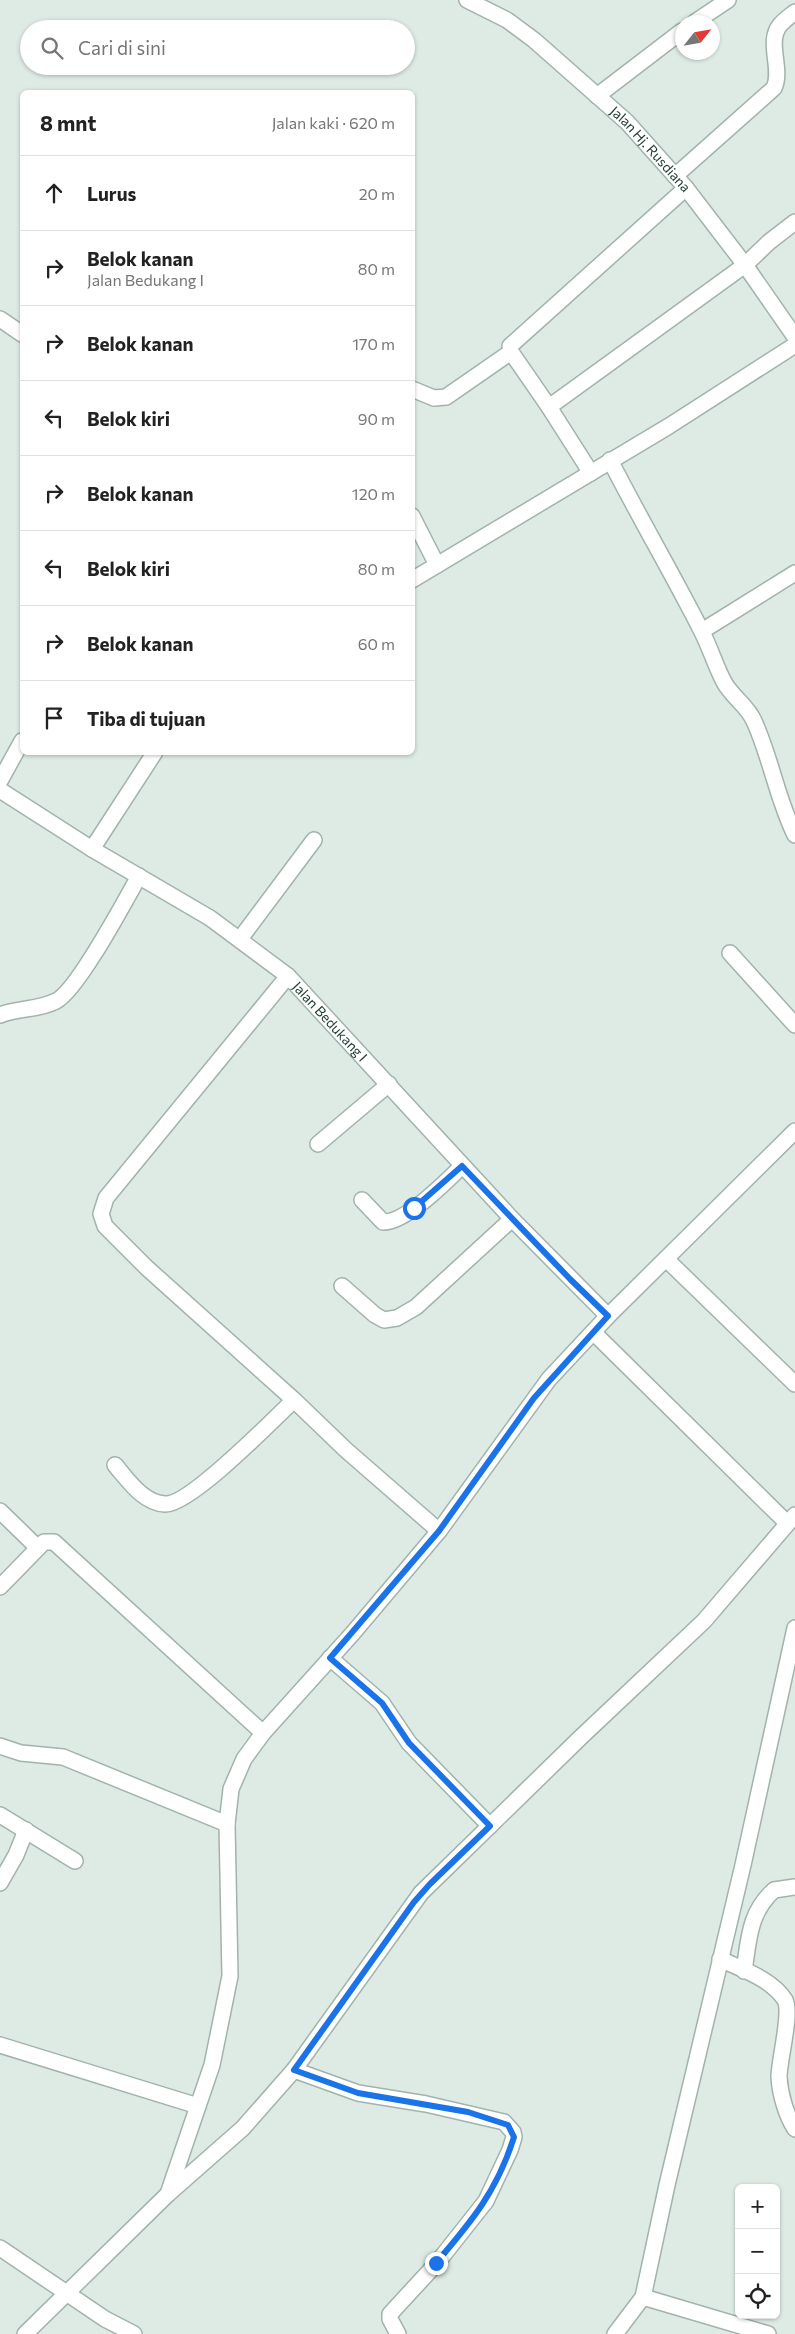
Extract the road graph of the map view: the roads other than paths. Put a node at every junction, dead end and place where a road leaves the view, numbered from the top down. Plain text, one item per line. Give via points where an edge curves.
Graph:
1 (467, 0) edge
2 (728, 0) edge
3 (795, 12) edge
4 (706, 15) edge
5 (675, 36) edge
6 (596, 96) junction
7 (675, 176) junction
8 (686, 188) junction
9 (795, 222) edge
10 (745, 264) junction
11 (0, 320) edge
12 (20, 333) edge
13 (795, 337) edge
14 (795, 345) edge
15 (511, 352) junction
16 (415, 390) edge
17 (550, 407) junction
18 (610, 460) junction
19 (591, 473) junction
20 (415, 522) edge
21 (437, 565) junction
22 (795, 573) edge
23 (415, 578) edge
24 (702, 631) junction
25 (20, 745) edge
26 (153, 755) edge
27 (0, 781) edge
28 (0, 790) edge
29 (795, 835) edge
30 (314, 840) dead end
31 (92, 849) junction
32 (139, 876) junction
33 (240, 938) junction
34 (730, 953) dead end
35 (288, 976) junction
36 (0, 1015) edge
37 (795, 1025) edge
38 (389, 1084) junction
39 (795, 1131) edge
40 (318, 1144) dead end
41 (462, 1166) junction
42 (362, 1200) dead end
43 (512, 1219) junction
44 (666, 1259) junction
45 (342, 1286) dead end
46 (608, 1316) junction
47 (593, 1332) junction
48 (795, 1384) edge
49 (294, 1400) junction
50 (115, 1465) dead end
51 (0, 1511) edge
52 (791, 1519) edge
53 (439, 1531) junction
54 (38, 1548) junction
55 (0, 1587) edge
56 (795, 1628) edge
57 (330, 1658) junction
58 (262, 1733) junction
59 (0, 1746) edge
60 (0, 1815) edge
61 (227, 1824) junction
62 (490, 1826) junction
63 (26, 1830) junction
64 (75, 1861) dead end
65 (0, 1883) edge
66 (795, 1887) edge
67 (720, 1959) junction
68 (744, 1971) junction
69 (0, 2045) edge
70 (294, 2070) junction
71 (198, 2106) junction
72 (795, 2129) edge
73 (168, 2194) junction
74 (0, 2248) edge
75 (67, 2294) junction
76 (643, 2297) junction
77 (25, 2334) edge
78 (134, 2334) edge
79 (398, 2334) edge
80 (615, 2334) edge
81 (768, 2334) edge

1 - 6 street, Jalan Hj. Rusdiana via 507,20
2 - 4 street
3 - 7 street via 779,26 776,36 777,77 774,88
5 - 6 street
6 - 7 street, Jalan Hj. Rusdiana via 627,122
7 - 8 street, Jalan Hj. Rusdiana
8 - 10 street, Jalan Hj. Rusdiana
8 - 15 street via 514,342 510,346
9 - 10 street
10 - 13 street, Jalan Hj. Rusdiana
10 - 17 street
11 - 12 street
14 - 18 street
15 - 16 street via 446,397 434,398
15 - 17 street
17 - 19 street
18 - 19 street
18 - 24 street
19 - 21 street
20 - 21 street
21 - 23 street
22 - 24 street
24 - 29 street via 726,685 754,722
25 - 27 street
26 - 31 street
28 - 31 street, Jalan Bedukang I
30 - 33 street
31 - 32 street, Jalan Bedukang I
32 - 33 street, Jalan Bedukang I
32 - 36 street via 104,937 64,996 46,1005
33 - 35 street, Jalan Bedukang I
34 - 37 street
35 - 38 street, Jalan Bedukang I
35 - 49 street via 106,1198 100,1214 105,1226 146,1268
38 - 40 street
38 - 41 street, Jalan Bedukang I
39 - 44 street
41 - 42 street via 414,1208 389,1222 384,1222
41 - 43 street, Jalan Bedukang I
43 - 45 street via 416,1307 397,1318 384,1320 375,1315
43 - 46 street, Jalan Bedukang I
44 - 46 street
44 - 48 street
46 - 47 street
47 - 52 street
47 - 53 street via 534,1398
49 - 50 street via 198,1488 173,1503 164,1504 141,1494
49 - 53 street
51 - 54 street
52 - 62 street via 704,1621
53 - 57 street
54 - 55 street
54 - 58 street via 47,1541 54,1542
56 - 67 street
57 - 58 street
57 - 62 street via 382,1703 409,1743
58 - 61 street via 235,1779
59 - 61 street via 20,1753 63,1757
60 - 63 street
61 - 71 street via 230,1976 212,2065
62 - 70 street via 414,1902
63 - 64 street
63 - 65 street
66 - 68 street via 774,1890 757,1909
67 - 68 street
67 - 76 street
68 - 72 street via 775,1991 786,2005 779,2079
69 - 71 street
70 - 73 street via 243,2128
70 - 79 street via 358,2093 496,2120 508,2125 513,2132 507,2156 486,2201 431,2270 390,2314
71 - 73 street
73 - 75 street
74 - 75 street
75 - 77 street
75 - 78 street
76 - 80 street
76 - 81 street

